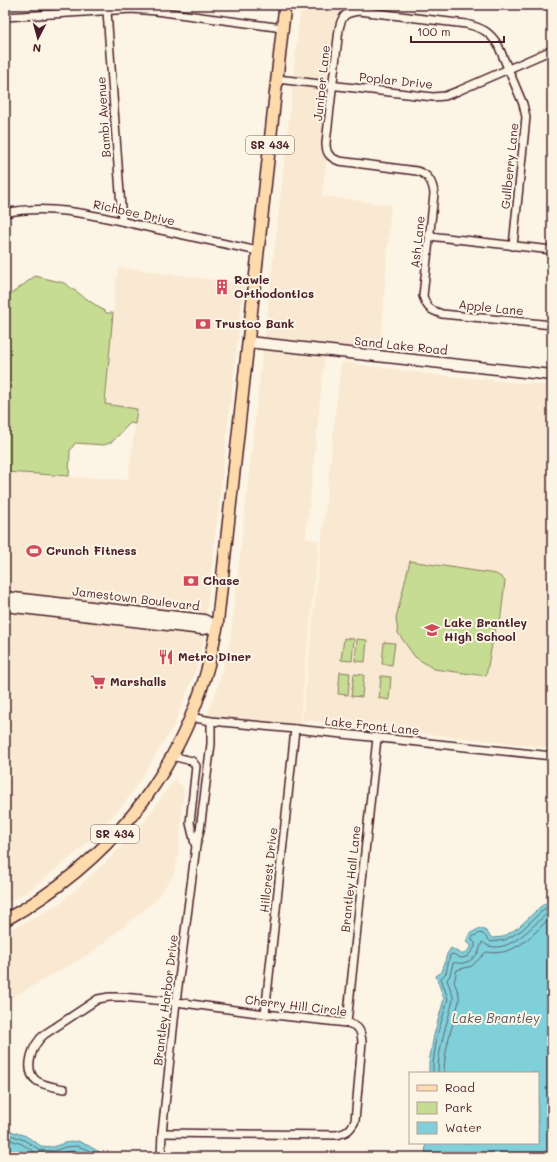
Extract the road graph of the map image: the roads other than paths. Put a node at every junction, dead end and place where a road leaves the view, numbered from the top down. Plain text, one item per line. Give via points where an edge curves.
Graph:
1 (285, 5) edge
2 (107, 11) junction
3 (344, 16) joint
4 (5, 17) edge
5 (283, 28) junction
6 (552, 50) edge
7 (508, 68) junction
8 (277, 78) junction
9 (333, 85) junction
10 (428, 178) joint
11 (5, 213) edge
12 (122, 222) junction
13 (429, 236) junction
14 (513, 246) junction
15 (552, 250) edge
16 (258, 251) junction
17 (428, 308) joint
18 (552, 325) edge
19 (248, 342) junction
20 (552, 375) edge
21 (5, 597) edge
22 (5, 606) edge
23 (217, 627) junction
24 (190, 716) junction
25 (211, 721) junction
26 (295, 729) junction
27 (377, 738) junction
28 (172, 756) junction
29 (552, 756) edge
30 (196, 846) junction
31 (5, 920) edge
32 (176, 1002) junction
33 (265, 1014) junction
34 (347, 1023) junction
35 (64, 1089) dead end
36 (162, 1132) junction
37 (161, 1157) edge

1 - 5 main road, SR 434
2 - 4 street
2 - 5 street via 156,11
2 - 12 street, Bambi Avenue
3 - 7 street, Gullberry Lane via 349,12 359,11 477,27 492,36
3 - 9 street, Juniper Lane via 339,29
5 - 8 main road, SR 434
6 - 7 street, Poplar Drive
7 - 9 street, Poplar Drive via 445,96 433,97
7 - 14 street, Gullberry Lane via 524,104 526,117
8 - 9 street, Poplar Drive
8 - 16 main road, SR 434
9 - 10 street, Juniper Lane via 326,143 326,150 332,158 422,172
10 - 13 street, Ash Lane via 434,194
11 - 12 street, Richbee Drive via 64,210
12 - 16 street, Richbee Drive
13 - 14 street
13 - 17 street, Ash Lane via 423,296
14 - 15 street
16 - 19 main road, SR 434
17 - 18 street, Apple Lane via 442,314
19 - 20 street, Sand Lake Road
19 - 23 main road, SR 434
21 - 23 street, Jamestown Boulevard via 204,620
22 - 23 street, Jamestown Boulevard via 202,629
23 - 24 main road, SR 434 via 209,663
24 - 25 street, Lake Front Lane
24 - 28 main road, SR 434
25 - 26 street, Lake Front Lane
25 - 30 street, Brantley Harbor Drive via 211,744
26 - 27 street, Lake Front Lane
26 - 33 street, Hillcrest Drive
27 - 29 street, Lake Front Lane
27 - 34 street, Brantley Hall Lane
28 - 30 street, Brantley Harbor Drive via 192,761 196,766 190,823
28 - 31 main road, SR 434 via 146,798 97,854 56,888
30 - 32 street, Brantley Harbor Drive
32 - 33 street, Cherry Hill Circle
32 - 35 street, Cherry Hill Circle via 122,997 98,999 38,1040 30,1061 32,1076 43,1084
32 - 36 street, Brantley Harbor Drive
33 - 34 street, Cherry Hill Circle
34 - 36 street, Cherry Hill Circle via 355,1025 361,1032 362,1042 355,1121 345,1134
36 - 37 street, Brantley Harbor Drive

